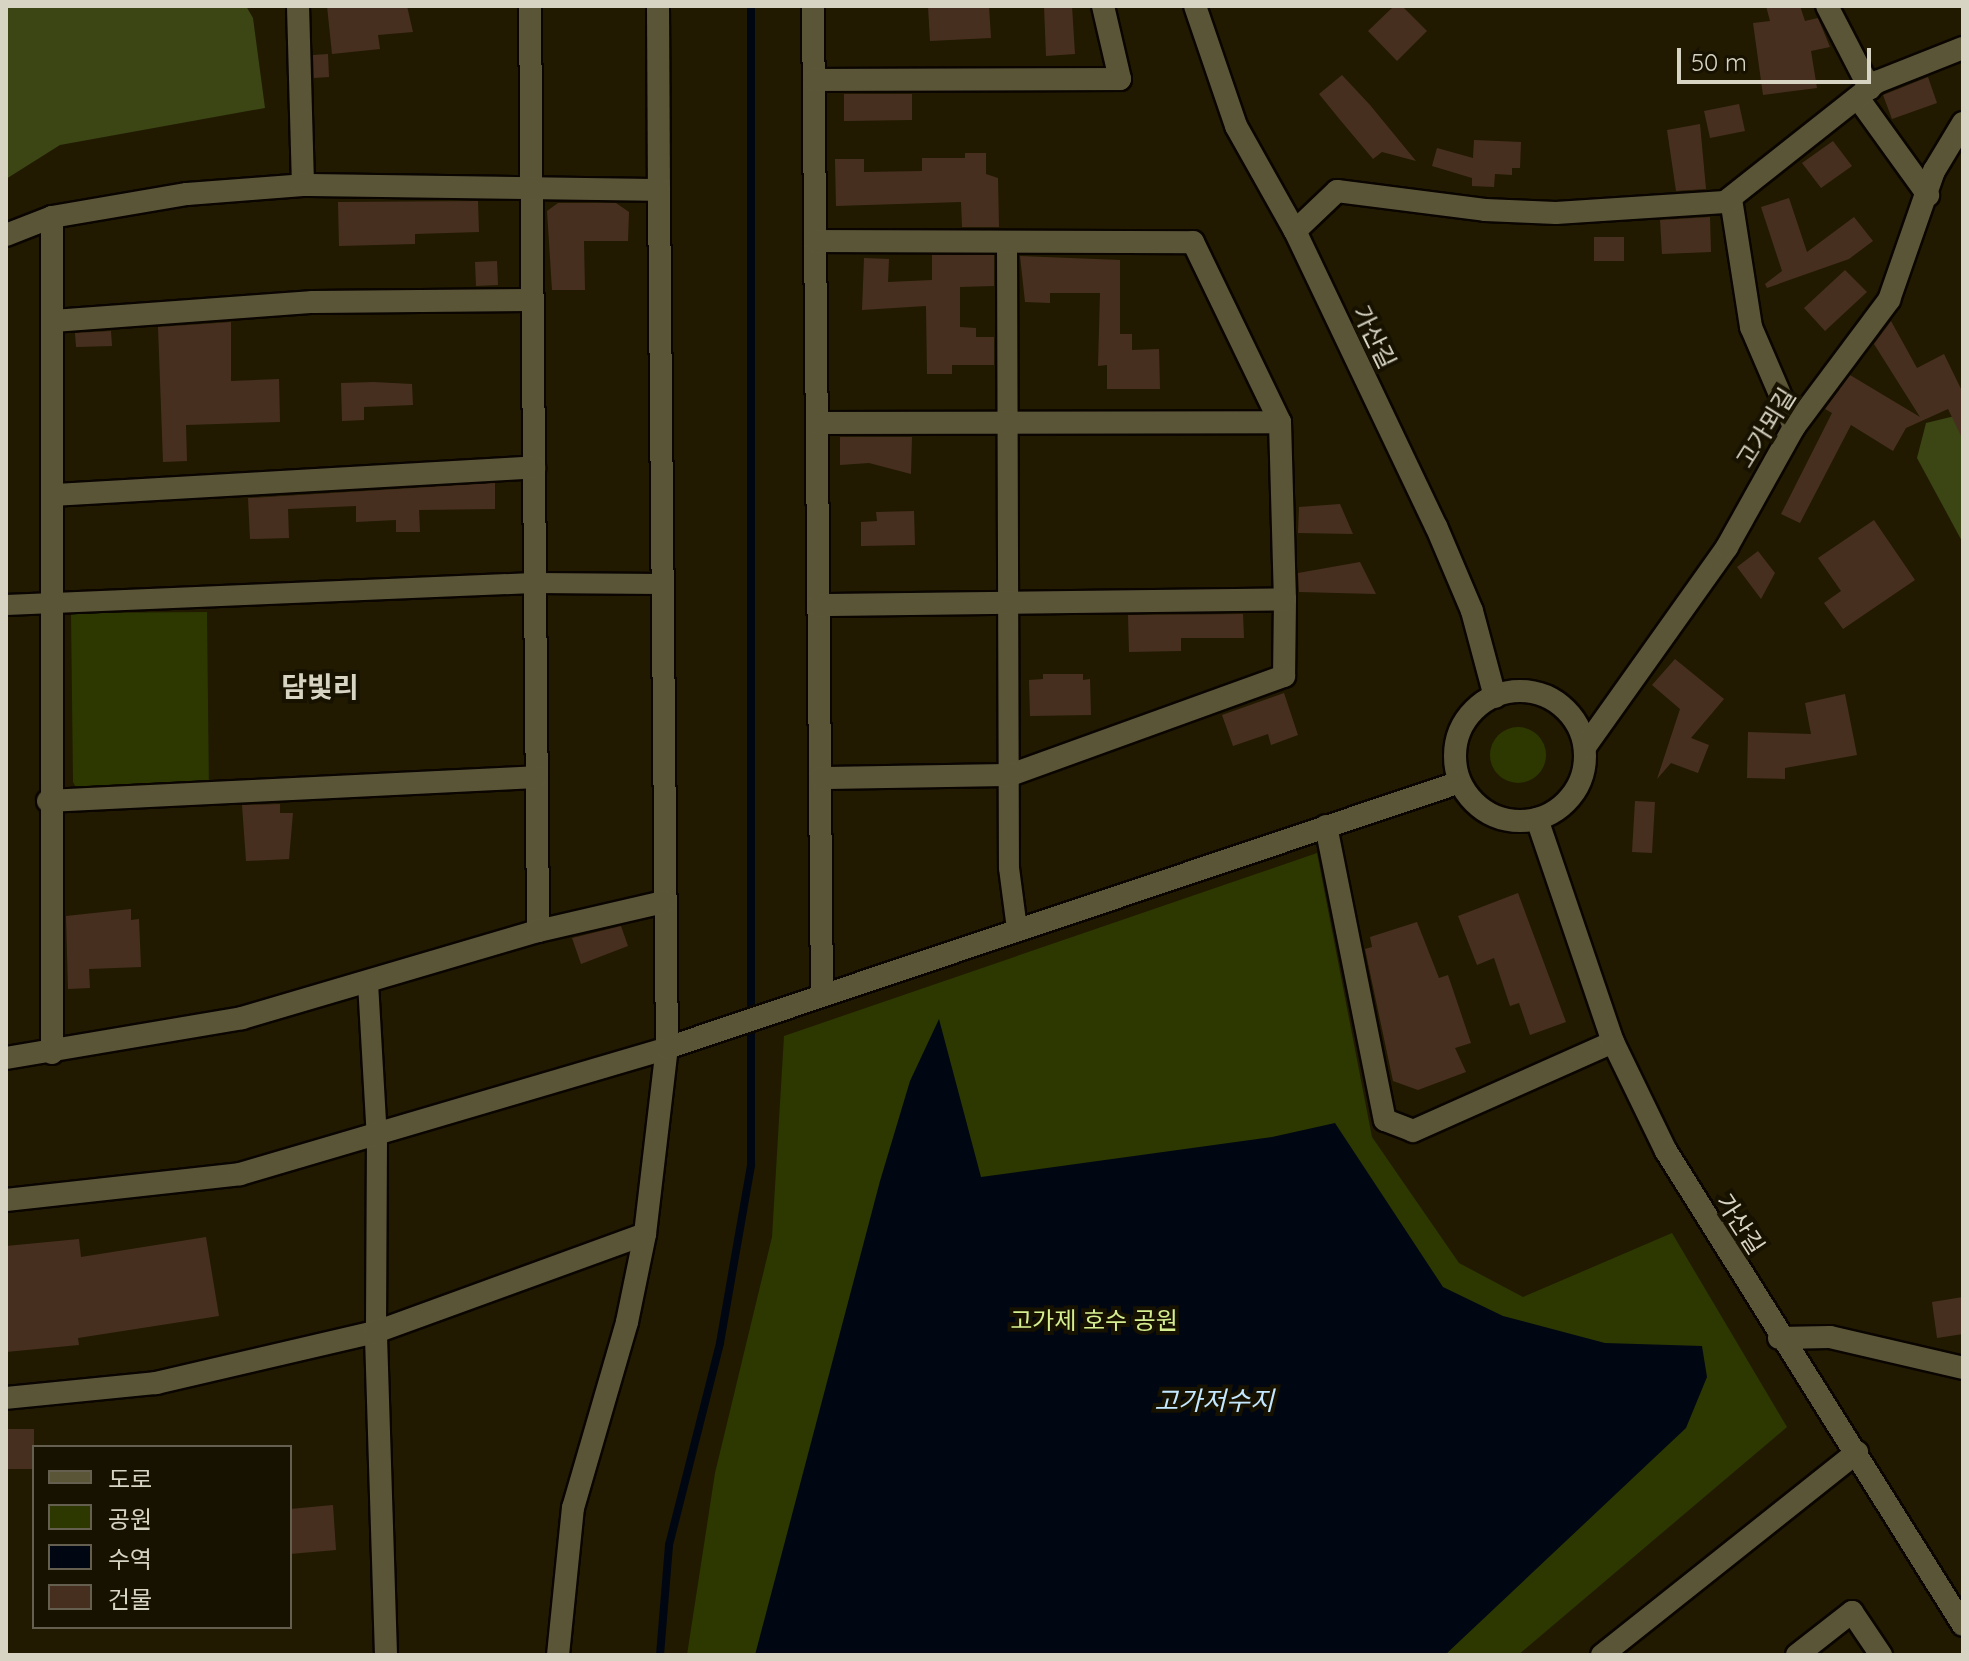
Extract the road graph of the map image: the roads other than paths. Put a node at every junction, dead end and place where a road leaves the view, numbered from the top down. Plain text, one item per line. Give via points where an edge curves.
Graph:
1 (298, 6) edge
2 (530, 6) edge
3 (658, 6) edge
4 (813, 6) edge
5 (1103, 6) edge
6 (1195, 6) edge
7 (1827, 6) edge
8 (1963, 48) edge
9 (814, 80) junction
10 (1864, 93) junction
11 (1963, 123) edge
12 (303, 185) junction
13 (530, 186) junction
14 (659, 190) junction
15 (1928, 195) junction
16 (1731, 199) junction
17 (52, 217) junction
18 (1295, 231) junction
19 (6, 235) edge
20 (816, 241) junction
21 (1007, 241) junction
22 (529, 300) junction
23 (53, 321) junction
24 (1009, 422) junction
25 (1280, 422) junction
26 (820, 423) junction
27 (1794, 427) junction
28 (534, 467) junction
29 (54, 495) junction
30 (534, 583) junction
31 (662, 584) junction
32 (1285, 599) junction
33 (52, 604) junction
34 (1010, 604) junction
35 (6, 605) edge
36 (819, 605) junction
37 (1495, 697) junction
38 (1585, 747) junction
39 (1011, 775) junction
40 (535, 777) junction
41 (822, 778) junction
42 (1460, 782) junction
43 (48, 801) junction
44 (1537, 819) junction
45 (1326, 826) junction
46 (664, 902) junction
47 (1017, 929) junction
48 (538, 931) junction
49 (368, 983) junction
50 (812, 998) junction
51 (1613, 1042) junction
52 (667, 1048) junction
53 (52, 1053) junction
54 (6, 1058) edge
55 (377, 1137) junction
56 (6, 1200) edge
57 (645, 1234) junction
58 (376, 1332) junction
59 (1779, 1338) junction
60 (1963, 1368) edge
61 (6, 1398) edge
62 (1857, 1452) junction
63 (1963, 1625) edge
64 (386, 1655) edge
65 (558, 1655) edge
66 (1602, 1655) edge
67 (1797, 1655) edge
68 (1881, 1655) edge

1 - 12 street
2 - 13 street
3 - 14 street
4 - 9 street
5 - 9 street via 1120,79
6 - 18 street, 가산길 via 1236,126
7 - 10 street
8 - 10 street
9 - 20 street
10 - 15 street
10 - 16 street
11 - 15 street, 고가뫼길 via 1934,171
12 - 13 street
12 - 17 street via 187,194
13 - 14 street
13 - 22 street
14 - 31 street
15 - 27 street, 고가뫼길 via 1889,300
16 - 18 street via 1697,208 1556,213 1485,210 1337,191
16 - 27 street via 1751,327
17 - 19 street
17 - 23 street
18 - 37 street, 가산길 via 1436,526 1472,611
20 - 21 street
20 - 26 street
21 - 24 street
21 - 25 street via 1193,242
22 - 23 street via 313,302
22 - 28 street
23 - 29 street
24 - 25 street
24 - 26 street
24 - 34 street
25 - 32 street
26 - 36 street
27 - 38 street, 고가뫼길 via 1727,547
28 - 29 street
28 - 30 street
29 - 33 street
30 - 31 street
30 - 33 street
30 - 40 street
31 - 46 street
32 - 34 street
32 - 39 street via 1284,676
33 - 35 street
33 - 43 street
34 - 36 street
34 - 39 street
36 - 41 street
37 - 38 street via 1514,692 1552,700 1568,712
37 - 42 street via 1464,723 1457,742
38 - 44 street via 1580,784 1562,806
39 - 41 street
39 - 47 street via 1009,868
40 - 43 street
40 - 48 street
41 - 50 street
42 - 44 street via 1484,810 1519,821
42 - 45 street
43 - 53 street
44 - 51 street, 가산길
45 - 47 street
45 - 51 street via 1385,1120 1413,1131
46 - 48 street
46 - 52 street
47 - 50 street
48 - 49 street
49 - 53 street via 242,1018
49 - 55 street
50 - 52 street
51 - 59 street, 가산길 via 1666,1151
52 - 55 street
52 - 57 street
53 - 54 street
55 - 56 street via 240,1174
55 - 58 street
57 - 58 street
57 - 65 street via 627,1322 573,1508
58 - 61 street via 156,1383
58 - 64 street
59 - 60 street via 1830,1337
59 - 62 street, 가산길
62 - 63 street, 가산길
62 - 66 street
67 - 68 street via 1852,1612

